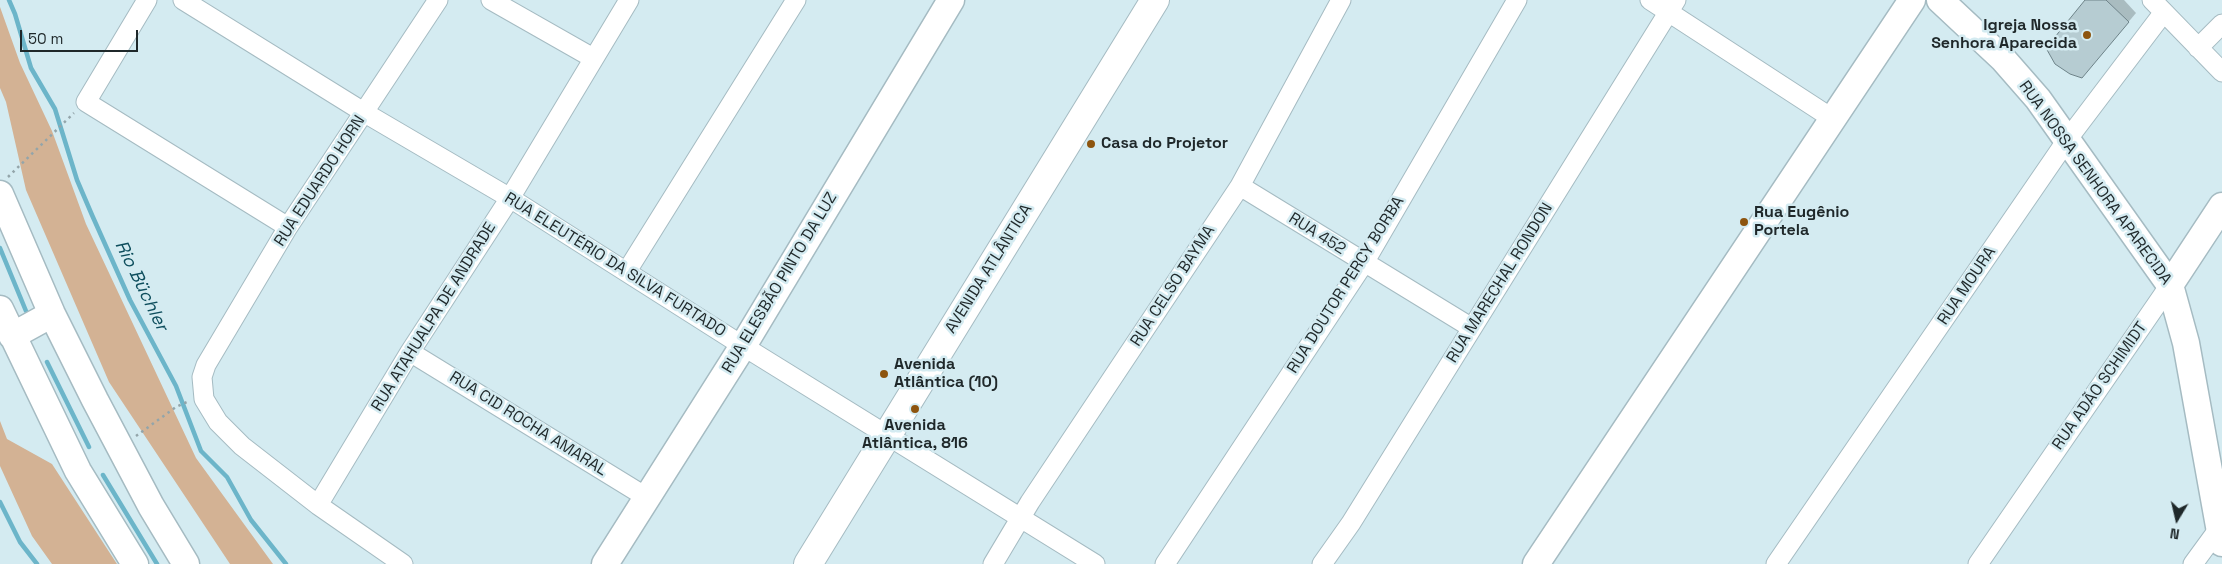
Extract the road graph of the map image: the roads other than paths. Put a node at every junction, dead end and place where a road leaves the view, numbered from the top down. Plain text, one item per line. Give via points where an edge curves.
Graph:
1 (147, 0) edge
2 (184, 0) edge
3 (438, 0) edge
4 (491, 0) edge
5 (629, 0) edge
6 (796, 0) edge
7 (949, 0) edge
8 (1136, 0) edge
9 (1155, 0) edge
10 (1341, 0) edge
11 (1517, 0) edge
12 (1650, 0) edge
13 (1912, 0) edge
14 (1940, 0) edge
15 (1672, 6) edge
16 (2158, 6) edge
17 (2222, 24) edge
18 (2198, 48) junction
19 (593, 58) junction
20 (1102, 70) junction
21 (2222, 72) edge
22 (365, 113) junction
23 (1832, 119) junction
24 (2067, 140) junction
25 (3, 186) edge
26 (1240, 186) junction
27 (510, 198) junction
28 (2222, 206) edge
29 (288, 227) junction
30 (1364, 263) junction
31 (627, 271) junction
32 (2170, 284) junction
33 (0, 309) edge
34 (52, 314) junction
35 (1472, 328) junction
36 (6, 340) edge
37 (743, 346) junction
38 (410, 352) junction
39 (880, 431) junction
40 (2216, 464) edge
41 (646, 497) junction
42 (318, 505) junction
43 (1021, 518) junction
44 (2221, 535) edge
45 (135, 564) edge
46 (186, 564) edge
47 (402, 564) edge
48 (605, 564) edge
49 (790, 564) edge
50 (808, 564) edge
51 (993, 564) edge
52 (1095, 564) edge
53 (1165, 564) edge
54 (1322, 564) edge
55 (1536, 564) edge
56 (1776, 564) edge
57 (1978, 564) edge
58 (2193, 564) edge

1 - 29 street via 86,102
2 - 22 street, RUA ELEUTÉRIO DA SILVA FURTADO
3 - 22 street, RUA EDUARDO HORN
4 - 19 street
5 - 19 street, RUA ATAHUALPA DE ANDRADE
6 - 31 street
7 - 37 street, RUA ELESBÃO PINTO DA LUZ
8 - 20 main road, AVENIDA ATLÂNTICA
9 - 20 main road, AVENIDA ATLÂNTICA
10 - 26 street, RUA CELSO BAYMA
11 - 30 street, RUA DOUTOR PERCY BORBA
12 - 15 street
13 - 23 street
14 - 24 street, RUA NOSSA SENHORA APARECIDA via 2020,77
15 - 23 street
15 - 35 street, RUA MARECHAL RONDON
16 - 18 street
16 - 24 street, RUA MOURA
17 - 18 street
18 - 21 street
19 - 27 street, RUA ATAHUALPA DE ANDRADE
20 - 39 main road, AVENIDA ATLÂNTICA
22 - 27 street, RUA ELEUTÉRIO DA SILVA FURTADO
22 - 29 street, RUA EDUARDO HORN
23 - 55 street
24 - 32 street, RUA NOSSA SENHORA APARECIDA
24 - 56 street, RUA MOURA
25 - 34 street
26 - 30 street, RUA 452
26 - 43 street, RUA CELSO BAYMA
27 - 31 street, RUA ELEUTÉRIO DA SILVA FURTADO
27 - 38 street, RUA ATAHUALPA DE ANDRADE
28 - 32 street, RUA ADÃO SCHIMIDT
29 - 42 street, RUA EDUARDO HORN via 206,365 202,376 204,399 218,422 242,446
30 - 35 street, RUA 452
30 - 53 street, RUA DOUTOR PERCY BORBA
31 - 37 street, RUA ELEUTÉRIO DA SILVA FURTADO
32 - 40 street, RUA NOSSA SENHORA APARECIDA
32 - 57 street, RUA ADÃO SCHIMIDT
33 - 36 street
34 - 36 street
34 - 46 street via 151,506
35 - 54 street, RUA MARECHAL RONDON
36 - 45 street via 78,471
37 - 39 street, RUA ELEUTÉRIO DA SILVA FURTADO
37 - 41 street, RUA ELESBÃO PINTO DA LUZ
38 - 41 street, RUA CID ROCHA AMARAL
38 - 42 street, RUA ATAHUALPA DE ANDRADE
39 - 43 street, RUA ELEUTÉRIO DA SILVA FURTADO
39 - 49 main road, AVENIDA ATLÂNTICA
39 - 50 main road, AVENIDA ATLÂNTICA
40 - 44 street, RUA NOSSA SENHORA APARECIDA
41 - 48 street, RUA ELESBÃO PINTO DA LUZ
42 - 47 street
43 - 51 street, RUA CELSO BAYMA
43 - 52 street, RUA ELEUTÉRIO DA SILVA FURTADO
44 - 58 street

